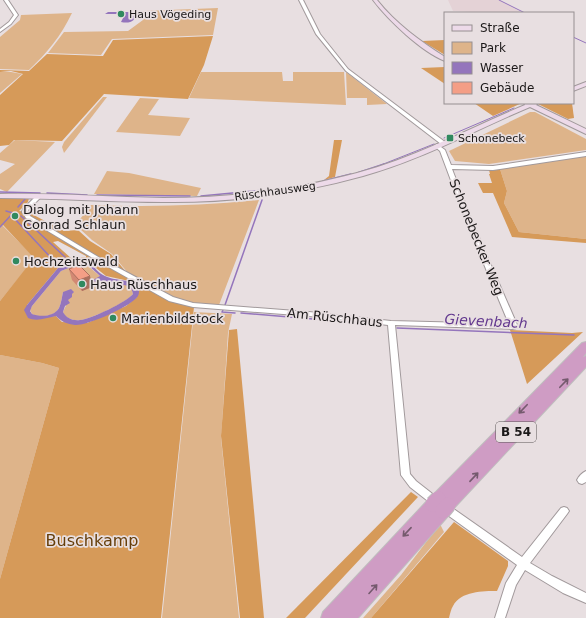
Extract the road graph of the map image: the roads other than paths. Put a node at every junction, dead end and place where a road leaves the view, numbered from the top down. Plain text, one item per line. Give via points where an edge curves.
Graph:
1 (6, 0) edge
2 (301, 0) edge
3 (374, 0) edge
4 (0, 32) edge
5 (444, 58) edge
6 (586, 84) edge
7 (574, 89) edge
8 (531, 104) edge
9 (586, 132) edge
10 (440, 145) junction
11 (586, 154) edge
12 (449, 167) junction
13 (0, 196) edge
14 (39, 196) junction
15 (392, 323) junction
16 (586, 346) edge
17 (586, 360) edge
18 (440, 505) junction
19 (564, 511) dead end
20 (523, 564) junction
21 (586, 598) edge
22 (329, 618) edge
23 (347, 618) edge
24 (500, 618) edge

1 - 4 street via 16,15
2 - 10 street, Schonebecker Weg via 318,34 347,70
3 - 5 main road via 400,28
6 - 7 main road
8 - 9 main road
8 - 10 main road, Rüschhausweg
10 - 12 street, Schonebecker Weg
10 - 14 main road, Rüschhausweg via 397,163 361,174 320,185 267,193 164,200
11 - 12 street via 493,168
12 - 15 street, Schonebecker Weg via 514,327
13 - 14 main road, Rüschhausweg
14 - 15 street, Am Rüschhaus via 25,210 28,217 171,299 194,305
15 - 20 street, Am Rüschhaus via 404,463 408,480
16 -> 18 highway, B 54
18 -> 17 highway, B 54
18 -> 22 highway, B 54
23 -> 18 highway, B 54
19 - 20 street
20 - 21 street, Am Rüschhaus
20 - 24 street via 511,583

